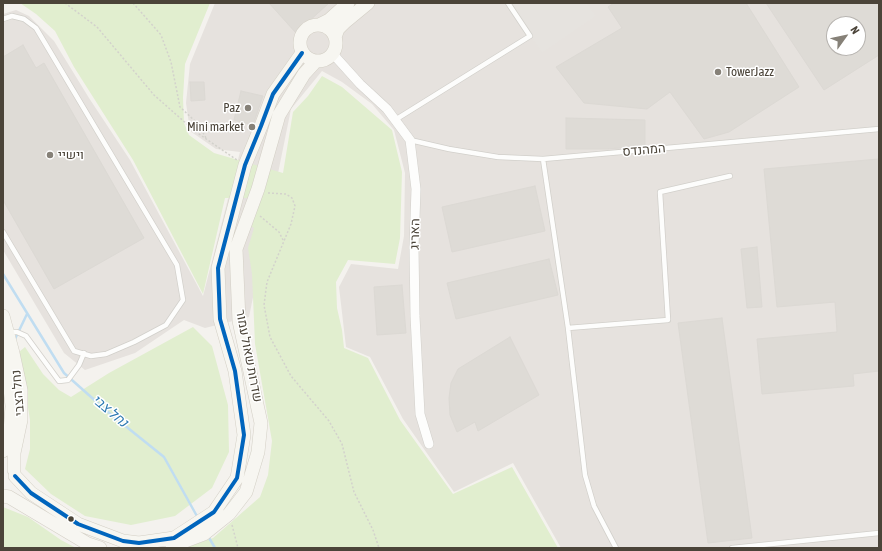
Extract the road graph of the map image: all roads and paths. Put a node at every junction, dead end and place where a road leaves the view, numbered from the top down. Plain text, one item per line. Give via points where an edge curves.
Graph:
1 (65, 3) edge
2 (134, 3) edge
3 (348, 3) edge
4 (368, 3) edge
5 (508, 3) edge
6 (3, 19) edge
7 (319, 25) junction
8 (335, 37) junction
9 (302, 52) junction
10 (333, 54) junction
11 (316, 61) junction
12 (395, 120) junction
13 (879, 129) edge
14 (207, 139) junction
15 (410, 140) junction
16 (543, 159) junction
17 (245, 165) junction
18 (730, 176) dead end
19 (258, 189) junction
20 (259, 213) dead end
21 (3, 232) edge
22 (284, 240) junction
23 (3, 316) edge
24 (568, 328) junction
25 (5, 333) edge
26 (3, 351) edge
27 (84, 354) junction
28 (429, 444) dead end
29 (3, 451) edge
30 (3, 459) edge
31 (14, 473) junction
32 (3, 492) edge
33 (3, 496) edge
34 (229, 514) junction
35 (879, 533) edge
36 (100, 548) edge
37 (162, 548) edge
38 (238, 548) edge
39 (379, 548) edge
40 (616, 548) edge
41 (732, 548) edge

1 - 14 path via 97,27 154,95
2 - 14 path via 162,35 171,62 180,106 198,124
3 - 7 street via 329,20
4 - 8 street via 338,29
5 - 12 lane via 530,36
6 - 27 lane via 12,16 24,19 36,28 177,265 184,300 166,325 106,354
7 - 8 street via 328,28
7 - 9 street via 310,26 302,35
8 - 10 street
9 - 11 street via 306,57
9 - 17 street, שדרות שאול עמור via 273,94
10 - 11 street
10 - 12 street, האריג
11 - 19 street, שדרות שאול עמור via 304,74 279,115
12 - 15 street, האריג
13 - 16 lane, המהנדס
14 - 17 path
15 - 16 lane, המהנדס via 498,157
15 - 28 street, האריג via 416,189 415,316 420,414
16 - 24 lane
17 - 31 street, שדרות שאול עמור via 218,268 220,319 235,371 244,435 237,478 214,512 174,538 123,541 78,524 31,493
18 - 24 lane via 660,192 668,320
19 - 22 path via 268,194 286,194 292,198 295,206
19 - 34 street, שדרות שאול עמור via 236,249 239,321 261,423 258,452 246,492
20 - 22 path
21 - 27 lane via 74,351
22 - 39 path via 267,282 264,305 270,337 291,376 329,421 342,444 354,492
23 - 25 street, נחל הצבי
24 - 40 lane via 585,475 594,506
25 - 27 lane via 17,332 26,336 59,381 68,380
25 - 31 street, נחל הצבי via 17,370 22,406 13,460
26 - 29 street, נחל הצבי via 12,406 10,431
30 - 31 street, שדרות שאול עמור via 10,464
31 - 32 street via 11,487
33 - 36 street via 9,497 88,544
34 - 37 street, שדרות שאול עמור via 204,534 175,546
34 - 38 path
35 - 41 lane

